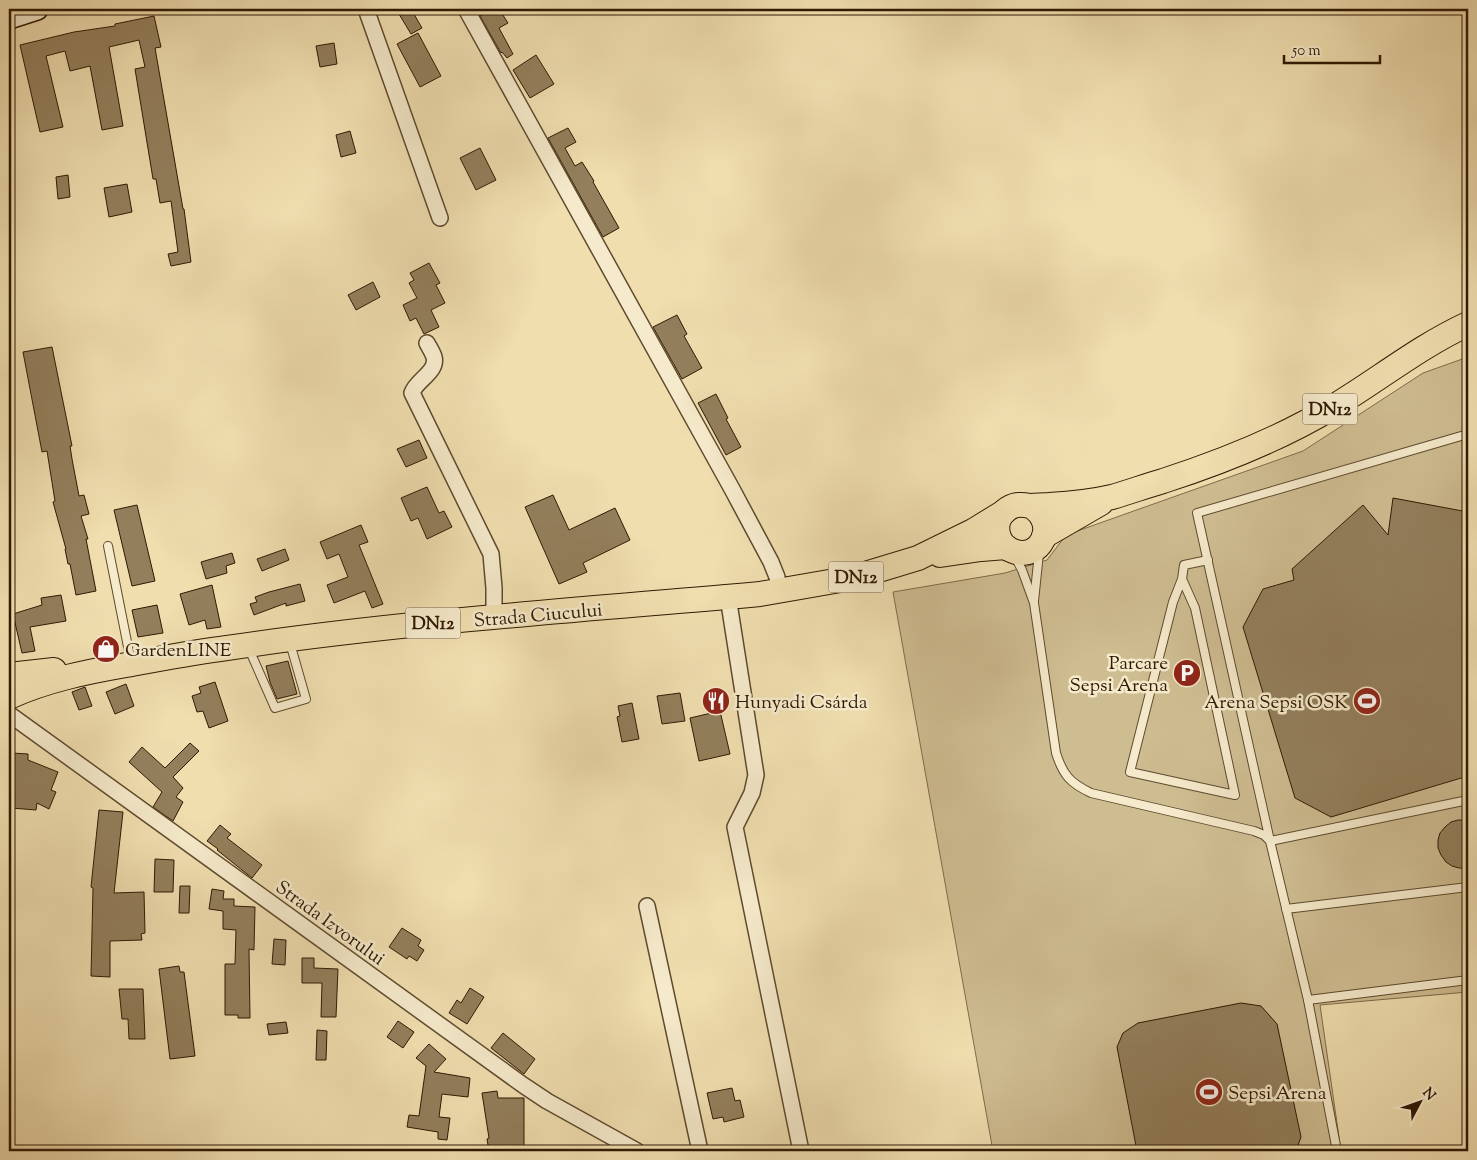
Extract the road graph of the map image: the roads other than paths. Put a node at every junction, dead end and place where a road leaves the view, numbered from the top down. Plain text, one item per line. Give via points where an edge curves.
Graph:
1 (37, 9) edge
2 (366, 9) edge
3 (466, 9) edge
4 (9, 18) edge
5 (440, 218) dead end
6 (1468, 324) edge
7 (427, 343) dead end
8 (1468, 434) edge
9 (1111, 497) junction
10 (1031, 506) junction
11 (1004, 512) junction
12 (1043, 540) junction
13 (108, 546) dead end
14 (1009, 549) junction
15 (918, 558) junction
16 (1208, 560) junction
17 (1182, 579) junction
18 (785, 583) junction
19 (728, 597) junction
20 (1034, 603) junction
21 (494, 618) junction
22 (289, 639) junction
23 (247, 645) junction
24 (132, 664) junction
25 (76, 674) junction
26 (9, 675) edge
27 (9, 697) edge
28 (9, 714) edge
29 (1468, 800) edge
30 (1270, 841) junction
31 (1468, 887) edge
32 (647, 906) dead end
33 (1286, 910) junction
34 (1468, 980) edge
35 (1308, 1000) junction
36 (637, 1151) edge
37 (700, 1151) edge
38 (802, 1151) edge
39 (1337, 1151) edge

1 - 4 main road
2 - 5 street
3 - 18 street
6 - 9 main road, DN12 via 1275,438 1182,475
7 - 21 street via 435,364 412,393 491,554
8 - 16 lane via 1197,513
9 - 10 main road, DN12
9 - 12 main road, DN12
10 - 11 main road via 1017,504
10 - 12 main road via 1044,521
11 - 14 main road via 999,518 998,534
11 - 15 main road, DN12
12 - 14 main road via 1028,552
12 - 20 lane
13 - 24 lane
14 - 15 main road, DN12 via 981,548
14 - 20 lane via 1022,570
15 - 18 main road, DN12 via 852,578
16 - 17 lane via 1184,565
16 - 30 lane
17 - 17 lane via 1173,602 1130,772 1235,795 1195,608
18 - 19 main road, Strada Ciucului / DN12
19 - 21 main road, Strada Ciucului / DN12
19 - 38 street via 756,775 752,793 735,827
20 - 30 lane via 1056,753 1067,777 1091,793 1254,832
21 - 22 main road, Strada Ciucului / DN12
22 - 23 main road, Strada Ciucului / DN12
22 - 23 lane via 306,700 275,708
23 - 24 main road, Strada Ciucului / DN12
24 - 25 main road, Strada Ciucului / DN12
25 - 26 main road via 54,670
25 - 27 main road, DN12
28 - 36 street, Strada Izvorului via 547,1102
29 - 30 lane
30 - 33 lane
31 - 33 lane
32 - 37 street
33 - 35 lane
34 - 35 lane
35 - 39 lane

